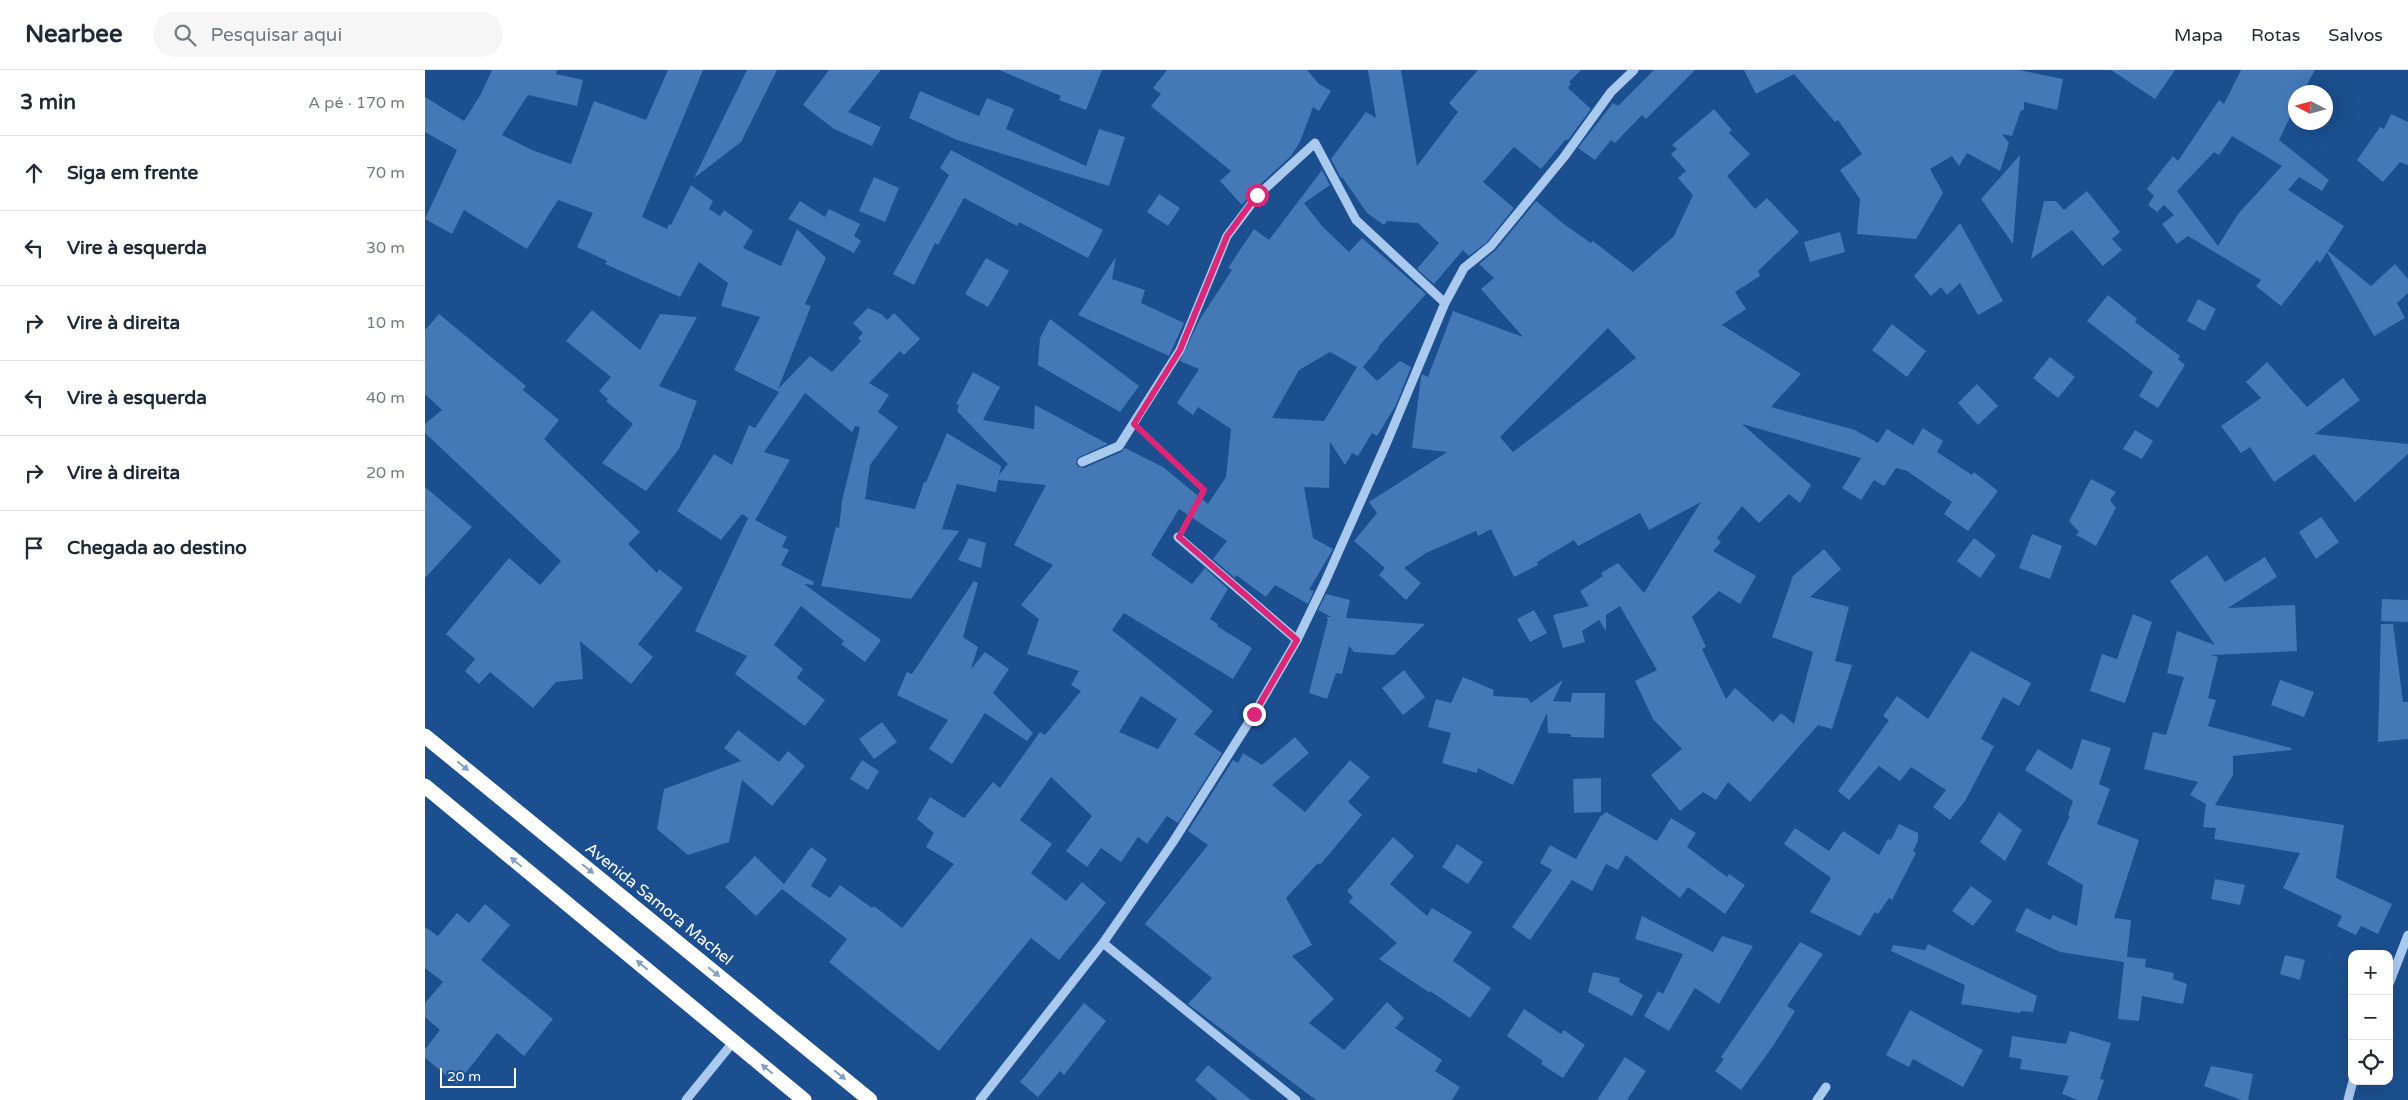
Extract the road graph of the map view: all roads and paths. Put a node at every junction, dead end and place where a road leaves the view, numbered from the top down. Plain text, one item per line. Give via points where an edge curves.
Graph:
1 (1634, 70) edge
2 (1445, 303) junction
3 (1134, 424) junction
4 (1082, 462) dead end
5 (1179, 537) joint
6 (1297, 640) junction
7 (425, 736) edge
8 (425, 786) edge
9 (2408, 935) edge
10 (1103, 943) junction
11 (2393, 974) edge
12 (734, 1041) junction
13 (2352, 1085) edge
14 (1826, 1087) dead end
15 (686, 1100) edge
16 (804, 1100) edge
17 (870, 1100) edge
18 (980, 1100) edge
19 (1296, 1100) edge
20 (1817, 1100) edge
21 (2348, 1100) edge

1 - 2 street via 1611,92 1564,157 1491,246 1464,268
2 - 3 street via 1356,220 1315,142 1257,195 1227,236 1180,350
2 - 6 street via 1384,450
3 - 4 street via 1119,446
3 - 5 path via 1204,490
5 - 6 street
6 - 10 street via 1179,834
7 -> 17 highway, Avenida Samora Machel
12 -> 8 highway
9 - 11 street
10 - 18 street
10 - 19 street
12 - 15 street
16 -> 12 highway
13 - 21 street
14 - 20 street

